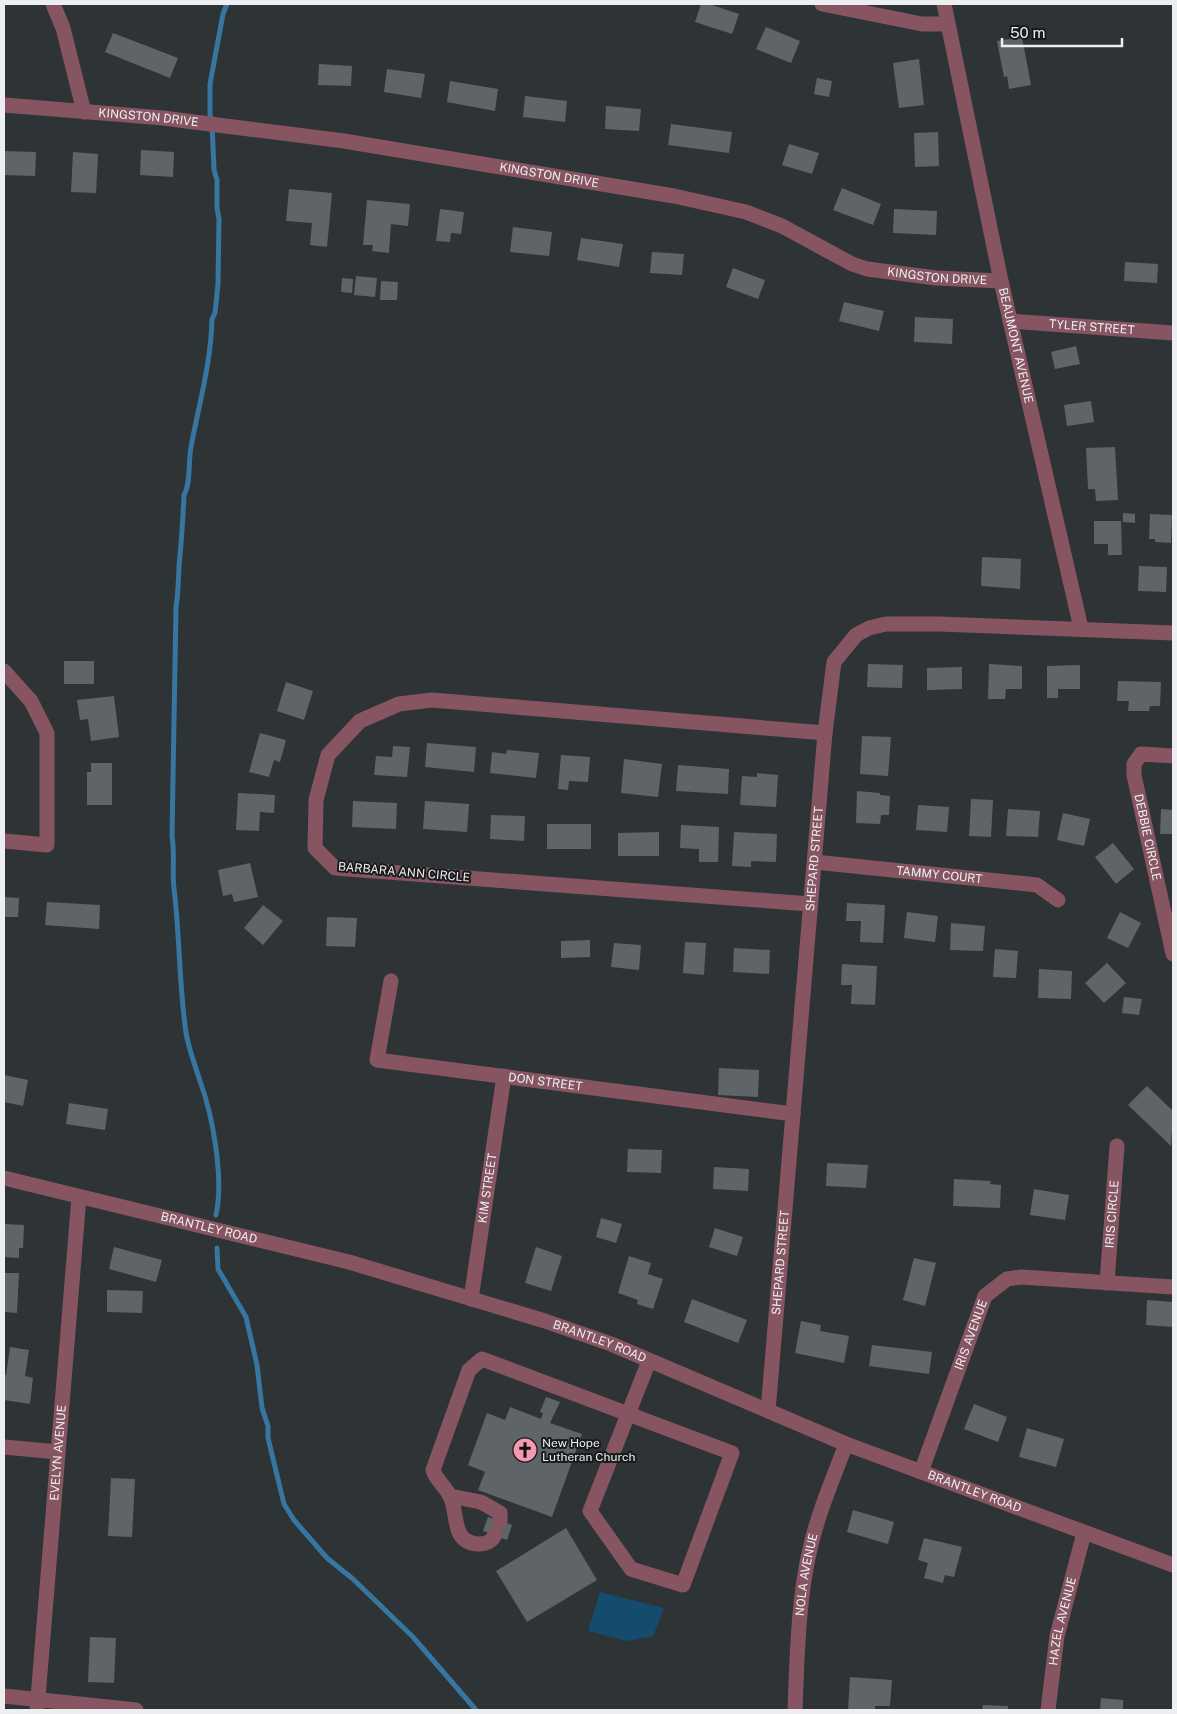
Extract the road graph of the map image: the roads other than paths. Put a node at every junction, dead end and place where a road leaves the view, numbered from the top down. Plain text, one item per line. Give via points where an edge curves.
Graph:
1 (53, 4) edge
2 (822, 4) edge
3 (944, 4) edge
4 (948, 24) junction
5 (4, 105) edge
6 (84, 112) junction
7 (1001, 282) junction
8 (1010, 322) junction
9 (1173, 334) edge
10 (1080, 628) junction
11 (1173, 633) edge
12 (4, 671) edge
13 (825, 733) junction
14 (1173, 756) edge
15 (4, 841) edge
16 (815, 862) junction
17 (1058, 900) dead end
18 (810, 904) junction
19 (1173, 954) edge
20 (390, 981) dead end
21 (504, 1076) junction
22 (793, 1114) junction
23 (1117, 1146) dead end
24 (4, 1178) edge
25 (79, 1197) junction
26 (1107, 1283) junction
27 (1173, 1287) edge
28 (471, 1299) junction
29 (649, 1361) junction
30 (768, 1411) junction
31 (628, 1414) junction
32 (846, 1444) junction
33 (4, 1446) edge
34 (58, 1452) junction
35 (921, 1472) junction
36 (450, 1496) junction
37 (1084, 1533) junction
38 (1173, 1565) edge
39 (4, 1696) edge
40 (37, 1704) edge
41 (136, 1710) edge
42 (795, 1710) edge
43 (1048, 1710) edge

1 - 6 street, KINGSTON DRIVE
2 - 4 street via 922,24
3 - 4 street, BEAUMONT AVENUE
4 - 7 street, BEAUMONT AVENUE
5 - 6 street, KINGSTON DRIVE
6 - 7 street, KINGSTON DRIVE via 163,118 344,141 674,196 746,212 782,226 867,269
7 - 8 street, BEAUMONT AVENUE
8 - 9 street, TYLER STREET
8 - 10 street, BEAUMONT AVENUE
10 - 11 street, SHEPARD STREET
10 - 13 street, SHEPARD STREET via 939,624 886,624 869,628 856,635 834,662
12 - 15 street via 31,701 47,733 47,845
13 - 16 street, SHEPARD STREET
13 - 18 street, BARBARA ANN CIRCLE via 432,700 399,704 360,721 328,755 316,800 315,848 335,868
14 - 19 street, DEBBIE CIRCLE via 1141,754 1134,764 1134,775
16 - 17 street, TAMMY COURT via 1037,885
16 - 18 street, SHEPARD STREET
18 - 22 street, SHEPARD STREET
20 - 21 street, DON STREET via 377,1060
21 - 22 street, DON STREET
21 - 28 street, KIM STREET
22 - 30 street, SHEPARD STREET
23 - 26 street, IRIS CIRCLE
24 - 25 street, BRANTLEY ROAD
25 - 28 street, BRANTLEY ROAD via 349,1262
25 - 34 street, EVELYN AVENUE
26 - 27 street, IRIS AVENUE
26 - 35 street, IRIS AVENUE via 1021,1277 1007,1279 992,1288 985,1296 971,1330
28 - 29 street, BRANTLEY ROAD via 554,1324
29 - 30 street, BRANTLEY ROAD
29 - 31 street
30 - 32 street, BRANTLEY ROAD
31 - 31 street via 590,1511 631,1569 683,1585 732,1453
31 - 36 street via 482,1359 469,1370 434,1461 436,1478
32 - 35 street, BRANTLEY ROAD
32 - 42 street, NOLA AVENUE via 817,1520 809,1551
33 - 34 street
34 - 40 street, EVELYN AVENUE
35 - 37 street, BRANTLEY ROAD
36 - 36 street via 457,1530 463,1539 482,1544 490,1542 498,1528 500,1513 490,1506
37 - 38 street, BRANTLEY ROAD
37 - 43 street, HAZEL AVENUE via 1057,1636
39 - 40 street
40 - 41 street

